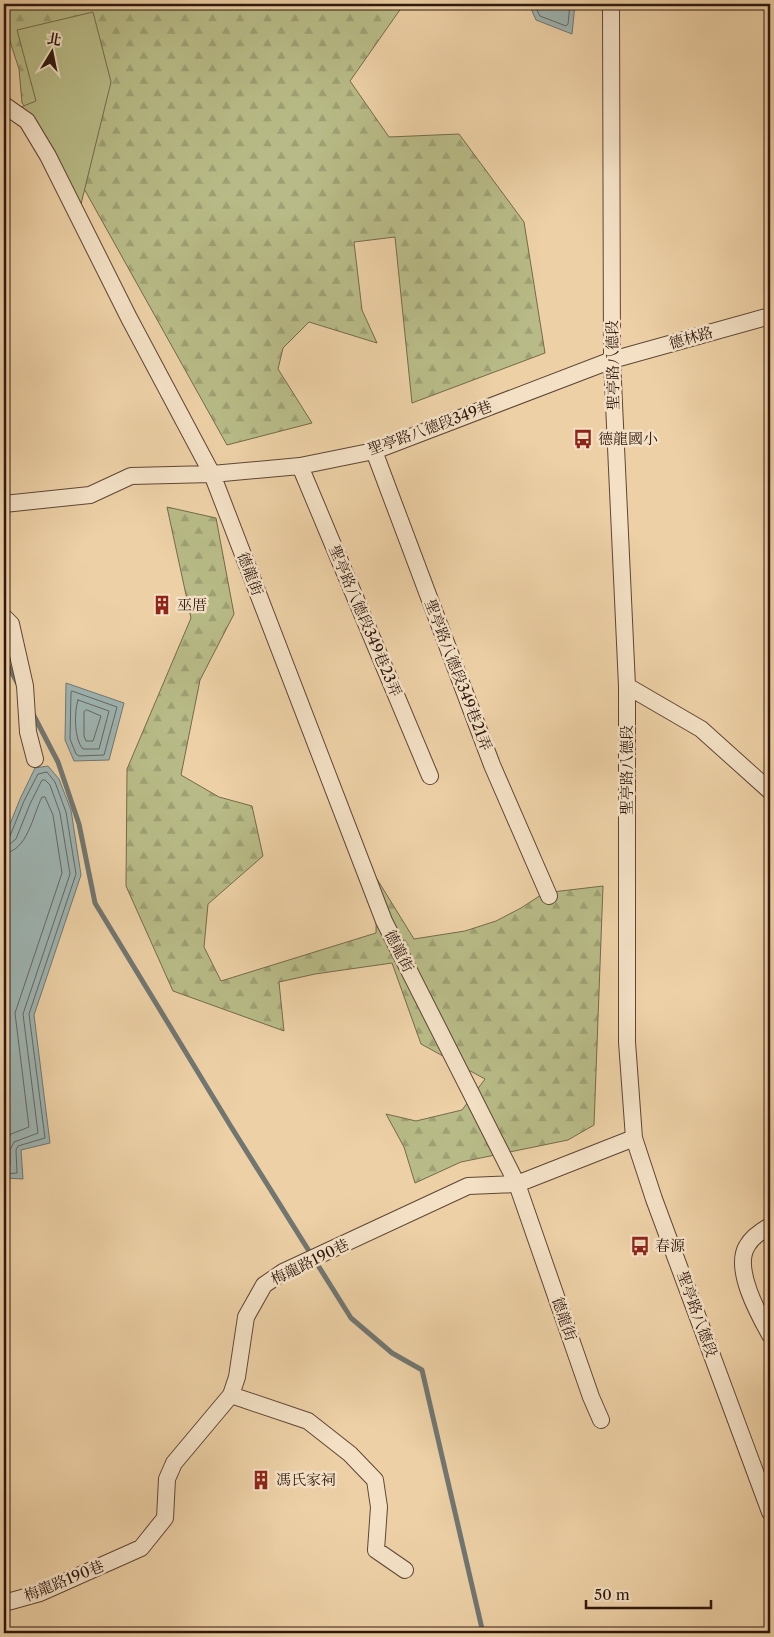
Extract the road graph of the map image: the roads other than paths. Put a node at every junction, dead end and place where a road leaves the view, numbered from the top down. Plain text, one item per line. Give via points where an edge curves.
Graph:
1 (612, 4) edge
2 (4, 106) edge
3 (770, 316) edge
4 (612, 360) junction
5 (374, 450) junction
6 (300, 466) junction
7 (212, 474) junction
8 (4, 504) edge
9 (4, 617) edge
10 (627, 686) junction
11 (35, 759) dead end
12 (430, 776) dead end
13 (770, 791) edge
14 (549, 896) dead end
15 (634, 1138) junction
16 (517, 1184) junction
17 (770, 1226) edge
18 (770, 1335) edge
19 (231, 1395) junction
20 (601, 1420) dead end
21 (770, 1512) edge
22 (404, 1570) dead end
23 (4, 1603) edge

1 - 4 street, 聖亭路八德段
2 - 7 street, 德龍街 via 27,121 48,156 128,318
3 - 4 street, 德林路
4 - 5 street, 聖亭路八德段349巷
4 - 10 street, 聖亭路八德段
5 - 6 street, 聖亭路八德段349巷
5 - 14 street, 聖亭路八德段349巷21弄 via 492,765
6 - 7 street, 聖亭路八德段349巷
6 - 12 street, 聖亭路八德段349巷23弄
7 - 8 street, 聖亭路八德段349巷 via 131,476 90,495
7 - 16 street, 德龍街 via 384,921
9 - 11 street via 11,624 25,686 28,732
10 - 13 street via 701,729
10 - 15 street, 聖亭路八德段 via 626,1042
15 - 16 street, 梅龍路190巷
15 - 21 street, 聖亭路八德段
16 - 19 street, 梅龍路190巷 via 468,1186 283,1272 264,1285 246,1317 237,1378
16 - 20 street, 德龍街
17 - 18 street via 756,1235 746,1248 743,1267 745,1282
19 - 22 street via 308,1421 350,1454 375,1480 379,1507 376,1550
19 - 23 street, 梅龍路190巷 via 174,1463 167,1479 165,1518 141,1548 40,1593

